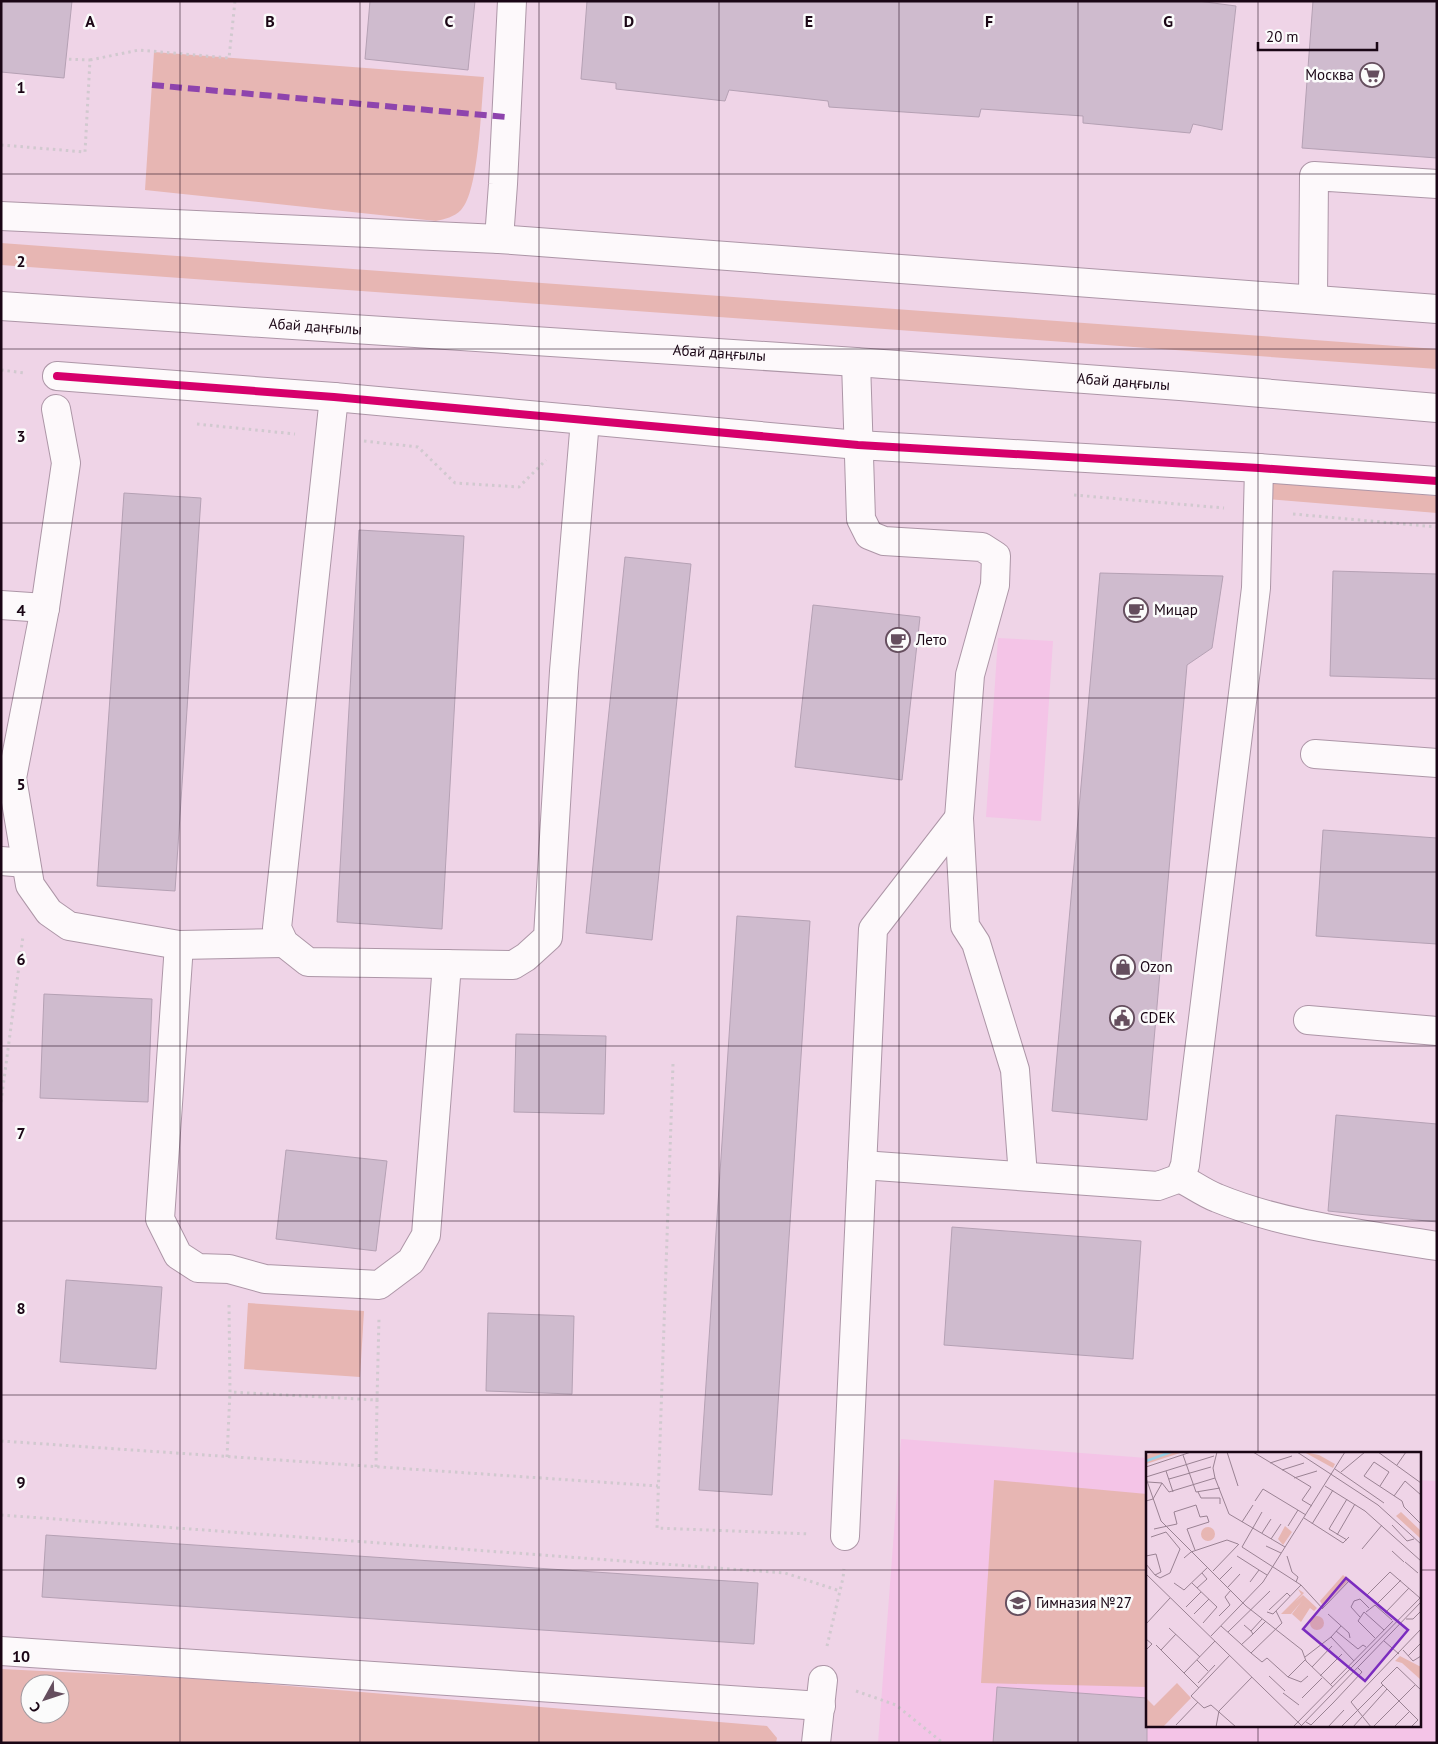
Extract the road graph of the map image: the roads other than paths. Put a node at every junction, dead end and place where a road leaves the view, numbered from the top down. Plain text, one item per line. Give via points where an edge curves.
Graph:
1 (512, 1) edge
2 (1437, 184) edge
3 (1, 216) edge
4 (499, 239) junction
5 (1314, 299) junction
6 (1, 306) edge
7 (1437, 308) edge
8 (856, 362) junction
9 (57, 376) dead end
10 (334, 397) junction
11 (1437, 408) edge
12 (56, 410) dead end
13 (585, 420) junction
14 (858, 445) junction
15 (1259, 468) junction
16 (1437, 482) edge
17 (1, 605) edge
18 (45, 608) junction
19 (1315, 754) dead end
20 (1437, 764) edge
21 (959, 818) junction
22 (19, 870) edge
23 (284, 943) junction
24 (179, 945) junction
25 (447, 964) junction
26 (1308, 1020) dead end
27 (1437, 1031) edge
28 (862, 1165) junction
29 (1023, 1176) junction
30 (1180, 1178) junction
31 (1437, 1246) edge
32 (845, 1536) road end
33 (1, 1651) edge
34 (816, 1743) edge

1 - 4 main road
2 - 5 main road via 1314,176
3 - 4 main road
4 - 5 main road
5 - 7 main road
6 - 8 main road, Абай даңғылы
8 - 11 main road, Абай даңғылы
8 - 14 main road
9 - 10 main road
10 - 13 main road
10 - 23 main road via 277,928
12 - 18 main road via 66,463
13 - 14 main road
13 - 25 main road via 564,671 548,937 513,965
14 - 15 main road
14 - 21 main road via 861,520 869,535 884,541 982,548 996,556 996,585 970,675
15 - 16 main road
15 - 30 main road via 1256,588 1185,1165
17 - 18 main road
18 - 22 main road via 12,778
19 - 20 main road
21 - 28 main road via 873,929
21 - 29 main road via 965,926 976,943 1015,1070
22 - 24 main road via 48,912 70,926
23 - 24 main road
23 - 25 main road via 308,962
24 - 25 main road via 160,1219 178,1255 198,1268 229,1269 265,1279 379,1285 411,1262 426,1235
26 - 27 main road
28 - 29 main road
28 - 32 main road
29 - 30 main road via 1158,1186
30 - 31 main road via 1216,1198 1285,1219
33 - 34 main road via 822,1693

